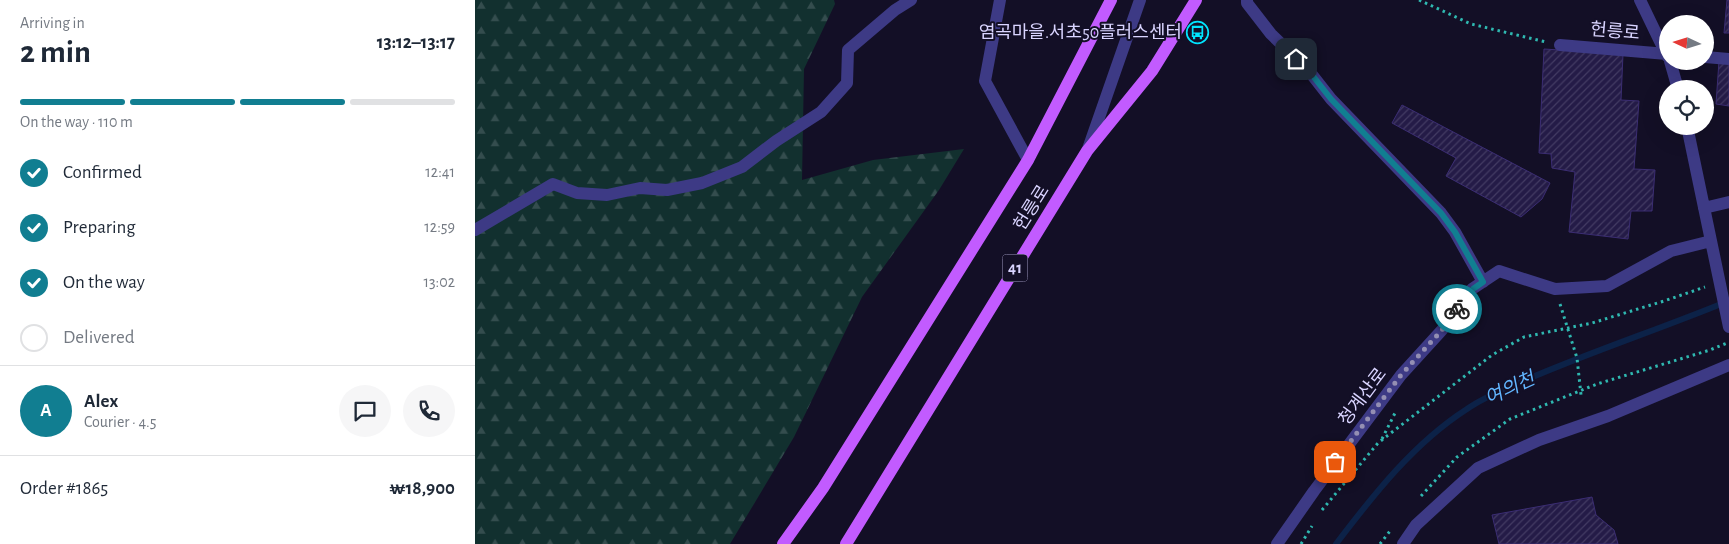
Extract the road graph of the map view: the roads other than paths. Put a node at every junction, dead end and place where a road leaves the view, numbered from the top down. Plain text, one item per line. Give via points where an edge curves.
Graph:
1 (911, 0) edge
2 (1000, 0) edge
3 (1111, 0) edge
4 (1140, 0) edge
5 (1196, 0) edge
6 (1247, 0) edge
7 (1640, 0) edge
8 (1659, 39) edge
9 (1560, 45) road end
10 (1659, 54) edge
11 (1714, 58) edge
12 (1729, 59) edge
13 (1689, 135) edge
14 (1087, 151) junction
15 (1028, 160) junction
16 (1729, 202) edge
17 (1704, 208) junction
18 (475, 230) edge
19 (1711, 241) junction
20 (1483, 282) junction
21 (1729, 327) edge
22 (1729, 365) edge
23 (783, 544) edge
24 (846, 544) edge
25 (1277, 544) edge
26 (1403, 544) edge

1 - 18 street via 847,50 847,83 821,112 741,167 702,183 667,190 640,188 607,195 577,193 553,184
2 - 15 street via 985,81
3 - 15 main road, 헌릉로
4 - 14 street
5 - 14 main road, 헌릉로 / 41 via 1153,71
6 - 20 street via 1271,34 1441,213
7 - 8 street
9 - 10 street, 헌릉로
11 - 12 street
13 - 17 street
14 - 24 main road, 헌릉로 / 41
15 - 23 main road, 헌릉로 via 823,488
16 - 17 street
17 - 19 street
19 - 20 street, 청계산로 via 1671,251 1607,286 1555,289 1499,271
19 - 21 street
20 - 25 street, 청계산로 via 1473,289 1442,330 1401,375
22 - 26 street via 1607,416 1539,440 1478,468 1416,525

